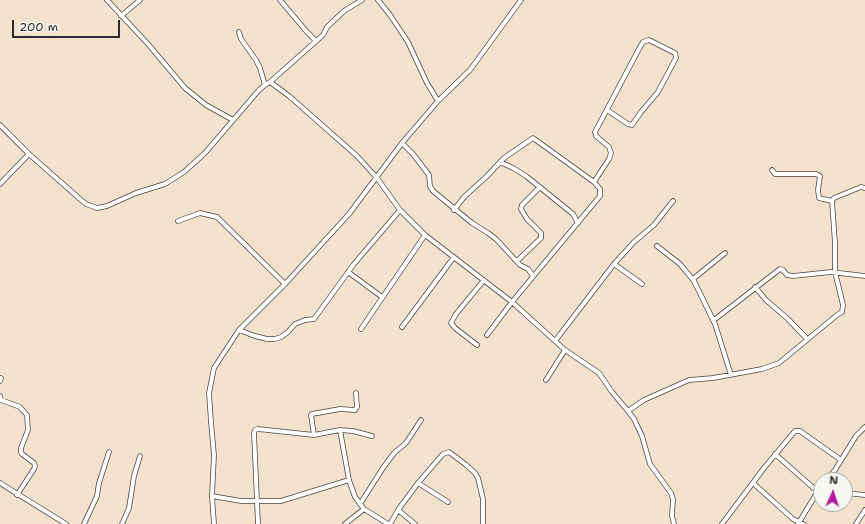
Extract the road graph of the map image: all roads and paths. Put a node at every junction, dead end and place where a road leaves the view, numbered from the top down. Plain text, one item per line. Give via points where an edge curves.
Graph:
1 (107, 0) edge
2 (140, 0) edge
3 (280, 0) edge
4 (362, 0) edge
5 (378, 0) edge
6 (521, 0) edge
7 (121, 16) junction
8 (239, 32) dead end
9 (316, 41) junction
10 (270, 82) junction
11 (265, 85) junction
12 (438, 101) junction
13 (607, 110) junction
14 (233, 120) junction
15 (0, 125) edge
16 (402, 143) junction
17 (29, 154) junction
18 (500, 162) junction
19 (772, 170) dead end
20 (377, 178) junction
21 (594, 182) junction
22 (0, 184) edge
23 (540, 187) junction
24 (865, 188) edge
25 (673, 201) dead end
26 (832, 201) junction
27 (400, 210) junction
28 (454, 210) junction
29 (178, 220) dead end
30 (578, 223) junction
31 (425, 235) junction
32 (657, 246) dead end
33 (725, 253) dead end
34 (454, 257) junction
35 (517, 262) junction
36 (614, 264) junction
37 (348, 272) junction
38 (835, 272) junction
39 (533, 276) junction
40 (865, 276) edge
41 (484, 280) junction
42 (694, 280) junction
43 (285, 284) junction
44 (642, 284) dead end
45 (756, 287) junction
46 (382, 297) junction
47 (512, 302) junction
48 (714, 320) junction
49 (402, 327) dead end
50 (361, 329) dead end
51 (238, 330) junction
52 (487, 335) dead end
53 (807, 339) junction
54 (556, 342) junction
55 (477, 345) dead end
56 (565, 350) junction
57 (731, 375) junction
58 (546, 380) dead end
59 (356, 393) dead end
60 (0, 396) edge
61 (628, 411) junction
62 (421, 420) dead end
63 (865, 427) edge
64 (340, 430) junction
65 (314, 435) junction
66 (372, 436) dead end
67 (109, 452) dead end
68 (775, 454) junction
69 (140, 456) dead end
70 (841, 460) junction
71 (832, 472) edge
72 (349, 480) junction
73 (0, 483) edge
74 (418, 483) junction
75 (753, 483) junction
76 (813, 483) edge
77 (18, 494) junction
78 (853, 494) edge
79 (865, 495) edge
80 (212, 496) junction
81 (813, 498) edge
82 (258, 502) junction
83 (448, 502) dead end
84 (360, 504) junction
85 (364, 509) junction
86 (398, 510) junction
87 (865, 510) edge
88 (799, 523) edge
89 (66, 524) edge
90 (84, 524) edge
91 (122, 524) edge
92 (214, 524) edge
93 (258, 524) edge
94 (345, 524) edge
95 (389, 524) edge
96 (415, 524) edge
97 (483, 524) edge
98 (674, 524) edge
99 (722, 524) edge
100 (856, 524) edge

1 - 7 street
2 - 7 street
3 - 9 street
4 - 9 street via 344,11
5 - 12 street via 408,42 423,76
6 - 12 street via 470,70
7 - 14 street via 185,88 206,105
8 - 11 street via 260,68
9 - 10 street
10 - 11 street
10 - 20 street via 357,156
11 - 14 street
12 - 16 street
13 - 13 street via 643,42 649,40 674,53 676,58 658,92 632,125
13 - 21 street via 594,134 611,152
14 - 17 street via 200,158 175,179 107,206 93,207 86,204
15 - 17 street
16 - 20 street
16 - 28 street via 429,175 433,191
17 - 22 street
18 - 21 street via 533,138
18 - 23 street
18 - 28 street
19 - 26 street via 775,174 820,176 819,198
20 - 27 street
20 - 43 street via 349,214
21 - 30 street via 600,188 600,196
23 - 30 street via 573,214
23 - 35 street via 521,209 541,233 541,238
24 - 26 street via 861,187
25 - 36 street via 654,225
26 - 38 street
27 - 31 street
27 - 37 street
28 - 35 street via 496,239
29 - 43 street via 200,213 217,217
30 - 39 street
31 - 34 street
31 - 46 street
32 - 42 street via 680,264
33 - 42 street
34 - 41 street
34 - 49 street
35 - 39 street
36 - 44 street
36 - 54 street
37 - 46 street
37 - 51 street via 314,319 295,324 281,338 267,338
38 - 40 street
38 - 45 street via 793,276 780,269
38 - 53 street via 843,305 842,312
39 - 47 street
41 - 47 street
41 - 55 street via 456,314 452,323
42 - 48 street
43 - 51 street
45 - 48 street
45 - 53 street
46 - 50 street
47 - 52 street
47 - 54 street
48 - 57 street
51 - 80 street via 214,368 209,393 214,455
53 - 57 street via 779,363
54 - 56 street
56 - 58 street
56 - 61 street via 599,374
57 - 61 street via 689,380 644,400
59 - 65 street via 355,410 340,409 311,415
60 - 77 street via 1,400 20,407 27,415 28,430 21,452 35,466
61 - 98 street via 642,436 650,464 671,494
62 - 84 street via 406,443 394,453 383,468
63 - 70 street
64 - 65 street
64 - 66 street
64 - 72 street
65 - 82 street via 255,430
67 - 90 street via 97,496
68 - 70 street via 798,430
68 - 75 street
68 - 76 street
69 - 91 street via 136,465 129,508
70 - 71 street
72 - 82 street via 281,501
72 - 84 street
73 - 77 street
74 - 83 street
74 - 86 street
74 - 97 street via 442,454 453,453 478,478 483,499
75 - 88 street
75 - 99 street
77 - 89 street
78 - 79 street
80 - 82 street
80 - 92 street
81 - 88 street
82 - 93 street
84 - 85 street
85 - 94 street
85 - 95 street
86 - 95 street
86 - 96 street
87 - 100 street

